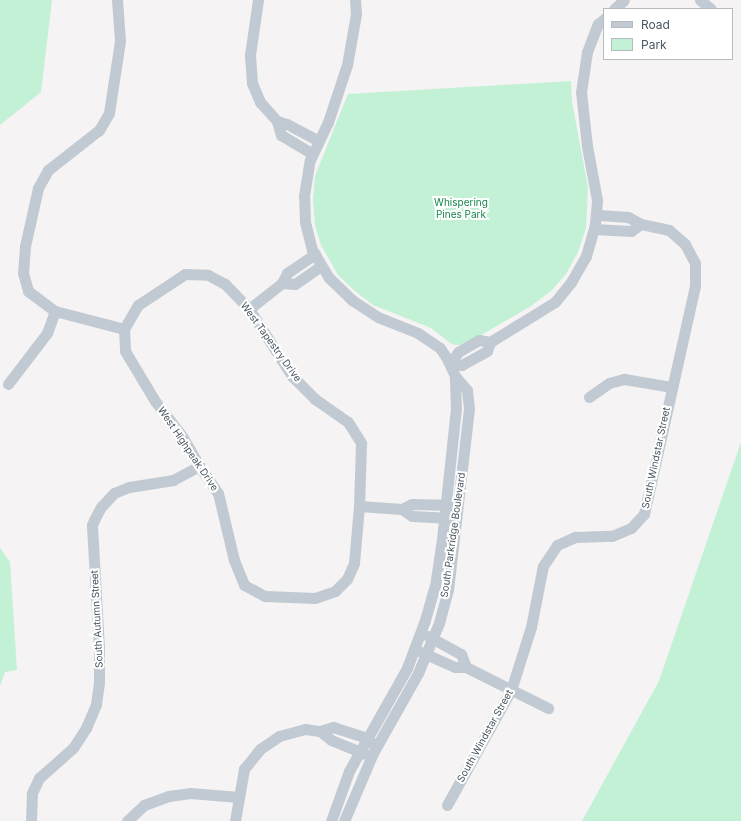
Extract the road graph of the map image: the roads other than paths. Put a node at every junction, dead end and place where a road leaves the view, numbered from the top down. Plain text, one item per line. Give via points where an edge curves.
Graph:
1 (117, 0) edge
2 (258, 0) edge
3 (355, 0) edge
4 (624, 0) edge
5 (700, 0) edge
6 (615, 8) edge
7 (710, 8) edge
8 (603, 19) edge
9 (277, 121) junction
10 (319, 141) junction
11 (313, 154) junction
12 (596, 214) junction
13 (641, 224) junction
14 (594, 230) junction
15 (314, 254) junction
16 (322, 266) junction
17 (282, 283) junction
18 (249, 309) junction
19 (55, 311) junction
20 (124, 329) junction
21 (450, 364) junction
22 (455, 376) junction
23 (8, 384) dead end
24 (672, 387) junction
25 (589, 397) dead end
26 (199, 466) junction
27 (446, 504) junction
28 (459, 505) junction
29 (359, 506) junction
30 (402, 509) junction
31 (445, 518) junction
32 (457, 519) junction
33 (421, 632) junction
34 (433, 638) junction
35 (415, 649) junction
36 (426, 655) junction
37 (466, 667) junction
38 (512, 690) junction
39 (548, 708) dead end
40 (320, 731) junction
41 (366, 738) junction
42 (376, 746) junction
43 (360, 751) junction
44 (370, 757) junction
45 (239, 797) junction
46 (447, 805) dead end
47 (30, 821) edge
48 (127, 821) edge
49 (235, 821) edge
50 (331, 821) edge
51 (344, 821) edge

1 - 19 street via 120,41 109,113 100,130 48,170 38,188 30,220 23,273 28,291
2 - 9 street via 250,55 252,83 260,102
3 - 10 street, South Parkridge Boulevard via 356,14 347,65
4 - 6 street
5 - 7 street
8 - 12 street via 598,24 587,52 581,92 597,200
9 - 10 street
9 - 11 street via 281,135
10 - 11 street, South Parkridge Boulevard
11 - 15 street, South Parkridge Boulevard via 304,196 305,222
12 - 13 street, South Windstar Street via 628,217
12 - 14 street
13 - 14 street via 631,231
13 - 24 street, South Windstar Street via 669,230 685,244 695,263 695,286
14 - 21 street via 586,256 571,282 555,302 490,342 479,340 458,352
15 - 16 street, South Parkridge Boulevard
15 - 17 street via 287,273
16 - 17 street via 295,284
16 - 21 street, South Parkridge Boulevard via 329,278 352,300 378,317 418,333 440,348
17 - 18 street
18 - 20 street, West Tapestry Drive via 225,284 208,275 185,274 138,305
18 - 29 street, West Tapestry Drive via 292,376 316,399 348,422 361,443
19 - 20 street
19 - 23 street via 48,333
20 - 26 street, West Highpeak Drive via 125,351
21 - 22 street, South Parkridge Boulevard
22 - 27 street, South Parkridge Boulevard via 456,409
22 - 28 street, South Parkridge Boulevard via 467,390 469,409
24 - 25 street via 624,379 609,383
24 - 38 street, South Windstar Street via 644,514 631,528 612,536 575,537 556,545 543,566 531,627
26 - 29 street, West Highpeak Drive via 218,492 234,560 244,585 265,596 316,598 335,591 348,579 354,563
26 - 47 street, South Autumn Street via 173,480 129,487 114,493 101,507 92,525 99,648 96,704 86,728 73,748 39,778 32,793
27 - 28 street
27 - 30 street via 412,504
27 - 31 street, South Parkridge Boulevard
28 - 32 street, South Parkridge Boulevard
29 - 30 street
30 - 31 street via 412,516
31 - 32 street
31 - 33 street, South Parkridge Boulevard via 435,586
32 - 34 street, South Parkridge Boulevard via 448,590
33 - 34 street
33 - 35 street, South Parkridge Boulevard
34 - 36 street, South Parkridge Boulevard
34 - 37 street via 461,654
35 - 36 street
35 - 41 street, South Parkridge Boulevard via 397,687
36 - 37 street via 455,667
36 - 42 street, South Parkridge Boulevard via 404,700
37 - 38 street
38 - 39 street
38 - 46 street, South Windstar Street
40 - 41 street via 333,727
40 - 43 street via 331,740
40 - 45 street via 304,729 279,736 260,749 244,769
41 - 42 street
41 - 43 street, South Parkridge Boulevard
42 - 44 street, South Parkridge Boulevard
43 - 44 street
43 - 50 street, South Parkridge Boulevard
44 - 51 street, South Parkridge Boulevard
45 - 48 street via 190,793 169,796 144,805
45 - 49 street

